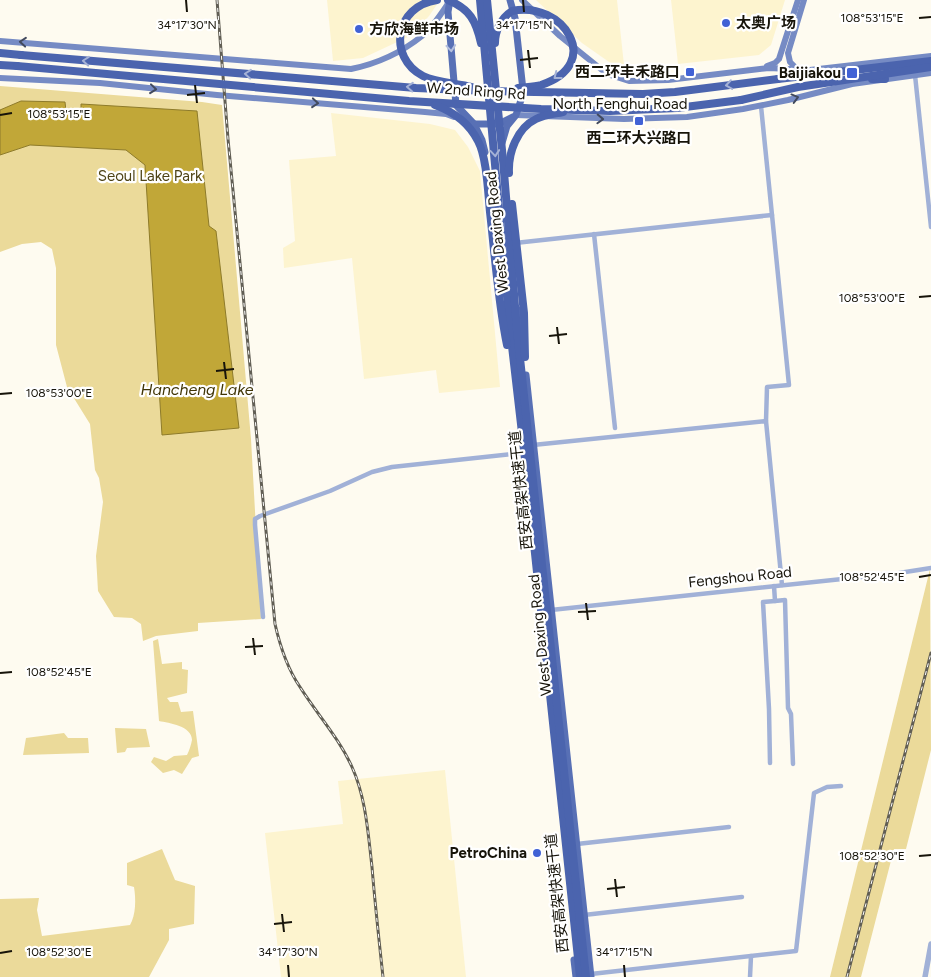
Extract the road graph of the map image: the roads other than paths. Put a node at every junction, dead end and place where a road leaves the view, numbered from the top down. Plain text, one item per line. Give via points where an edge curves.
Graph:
1 (437, 0) edge
2 (480, 0) edge
3 (487, 0) edge
4 (510, 0) edge
5 (522, 0) edge
6 (798, 0) edge
7 (804, 0) edge
8 (449, 1) edge
9 (0, 41) edge
10 (0, 54) edge
11 (931, 56) edge
12 (487, 59) junction
13 (931, 61) edge
14 (0, 65) edge
15 (494, 67) junction
16 (931, 67) edge
17 (758, 69) junction
18 (810, 70) joint
19 (796, 72) junction
20 (931, 74) edge
21 (915, 75) junction
22 (0, 78) edge
23 (885, 79) junction
24 (840, 80) junction
25 (488, 91) junction
26 (408, 101) junction
27 (762, 106) junction
28 (610, 111) junction
29 (516, 116) junction
30 (474, 124) junction
31 (772, 215) junction
32 (931, 226) edge
33 (594, 234) junction
34 (512, 243) junction
35 (521, 397) junction
36 (766, 422) junction
37 (615, 428) dead end
38 (533, 445) junction
39 (521, 453) junction
40 (931, 568) edge
41 (782, 585) junction
42 (774, 586) junction
43 (775, 601) junction
44 (551, 610) junction
45 (263, 617) dead end
46 (770, 763) dead end
47 (792, 764) dead end
48 (841, 786) dead end
49 (729, 827) dead end
50 (576, 844) junction
51 (742, 897) dead end
52 (584, 915) junction
53 (931, 944) edge
54 (751, 956) junction
55 (589, 976) edge
56 (578, 977) edge
57 (750, 977) edge
58 (925, 977) edge

1 - 25 highway, bridge via 423,3 404,20 400,38 405,58 422,76
2 - 12 highway, 西安高架快速干道, bridge
3 - 15 highway, 西安高架快速干道, bridge
4 - 29 main road, West Daxing Road via 523,83
5 - 17 main road, North Fenghui Road via 601,69 629,81 668,80
6 - 17 main road via 779,59
7 - 19 main road via 788,53
8 -> 9 main road via 422,36 371,64 351,69
8 - 12 highway, bridge via 463,7 476,23
8 -> 30 main road via 456,105
25 -> 10 highway, W 2nd Ring Rd, bridge
11 - 18 main road
12 -> 35 highway, 西安高架快速干道, bridge via 510,329
13 - 19 highway, W 2nd Ring Rd
14 - 26 highway, W 2nd Ring Rd, bridge
15 -> 25 highway, bridge via 495,34 500,23 513,10 548,6 570,27 574,38 573,53 568,66 552,81 539,86
15 - 35 highway, 西安高架快速干道, bridge
16 - 24 highway, W 2nd Ring Rd
17 - 19 main road, North Fenghui Road via 777,67
18 - 19 highway
19 -> 25 highway, W 2nd Ring Rd, bridge via 778,79 643,94
20 - 21 main road, North Fenghui Road
21 - 23 main road, North Fenghui Road
21 - 32 street
22 -> 30 main road via 100,83 432,112
23 - 24 highway
27 -> 23 main road, North Fenghui Road
24 - 28 highway, W 2nd Ring Rd, bridge via 741,100 678,108
26 - 28 highway, W 2nd Ring Rd, bridge
26 - 35 highway, bridge via 447,110 464,122 478,142 487,180 502,318
29 -> 27 main road, North Fenghui Road via 687,117
27 - 31 street
28 - 35 highway, bridge via 568,112 537,118 526,127 511,153 510,185 524,313
29 - 30 main road via 500,124
29 - 34 main road, West Daxing Road via 507,126 502,141
30 - 39 main road, West Daxing Road via 487,159
31 - 33 street
31 - 36 street via 790,385 767,387
33 - 34 street
33 - 37 street
34 - 38 main road, West Daxing Road
35 - 55 highway, 西安高架快速干道, bridge
35 - 56 highway, 西安高架快速干道, bridge
36 - 38 street
36 - 41 street
38 - 44 main road, West Daxing Road
39 - 45 street via 392,467 255,519
39 - 56 main road, West Daxing Road
40 - 41 street, Fengshou Road
41 - 42 street, Fengshou Road
42 - 43 street
42 - 44 street, Fengshou Road
43 - 46 street via 763,602
43 - 47 street via 785,600
44 - 50 main road, West Daxing Road
48 - 54 street via 827,787 814,793 796,951
49 - 50 street
50 - 52 main road, West Daxing Road
51 - 52 street
52 - 55 main road, West Daxing Road
53 - 58 street
54 - 55 street
54 - 57 street

